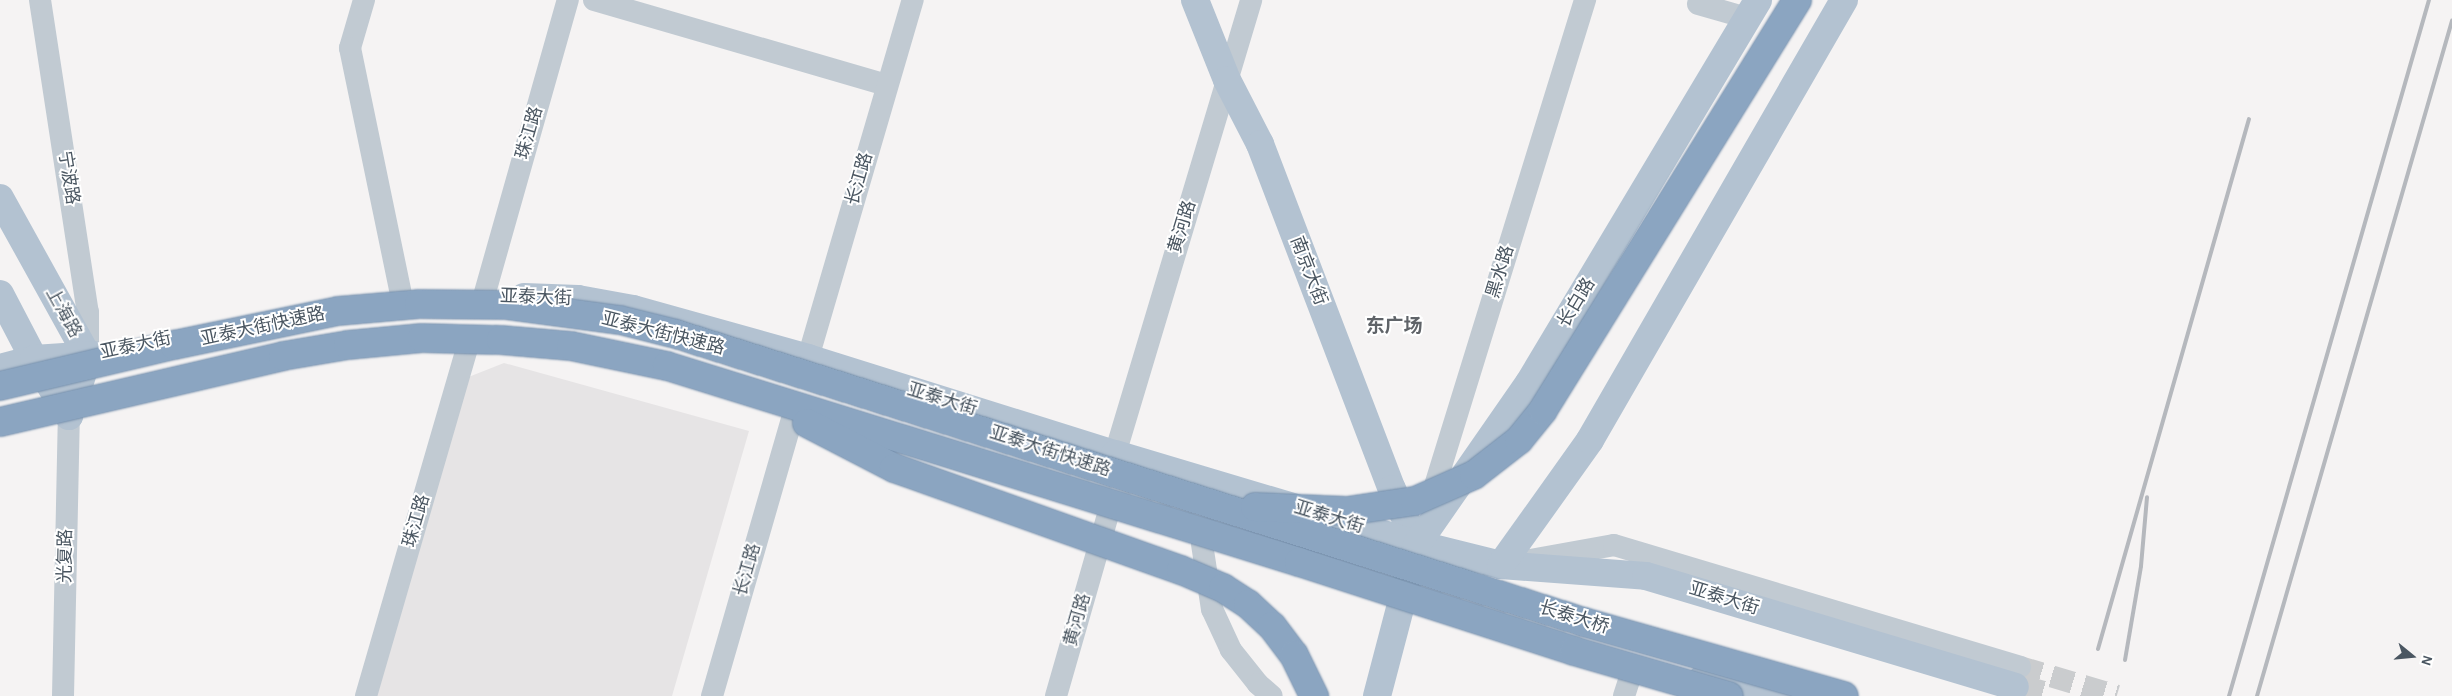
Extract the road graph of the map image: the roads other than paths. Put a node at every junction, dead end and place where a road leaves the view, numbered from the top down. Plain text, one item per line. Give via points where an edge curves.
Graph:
1 (40, 0) edge
2 (364, 0) edge
3 (568, 0) edge
4 (594, 0) edge
5 (913, 0) edge
6 (1195, 0) edge
7 (1251, 0) edge
8 (1585, 0) edge
9 (1797, 0) edge
10 (1844, 0) edge
11 (1698, 4) dead end
12 (1752, 9) edge
13 (1227, 80) junction
14 (887, 85) junction
15 (0, 198) edge
16 (0, 294) edge
17 (400, 295) junction
18 (484, 296) junction
19 (468, 346) junction
20 (88, 357) junction
21 (808, 358) junction
22 (34, 359) junction
23 (0, 368) edge
24 (0, 386) edge
25 (742, 389) junction
26 (793, 415) junction
27 (69, 416) junction
28 (0, 422) edge
29 (0, 433) edge
30 (1115, 454) junction
31 (1217, 505) junction
32 (1108, 515) junction
33 (1306, 534) joint
34 (1202, 544) junction
35 (1417, 544) junction
36 (1300, 562) joint
37 (1501, 565) junction
38 (1401, 606) junction
39 (2017, 677) tunnel mouth
40 (1627, 687) edge
41 (63, 696) edge
42 (366, 696) edge
43 (712, 696) edge
44 (1056, 696) edge
45 (1272, 696) edge
46 (1314, 696) edge
47 (1377, 696) edge
48 (1692, 696) edge
49 (1729, 696) edge
50 (1779, 696) edge
51 (1844, 696) edge

1 - 20 street, 宁波路 via 88,312
2 - 17 street via 350,48
3 - 18 street, 珠江路
4 - 14 street
5 - 14 street, 长江路
6 - 13 main road, 南京大街
7 - 13 street, 黄河路
8 - 35 street, 黑水路
9 - 31 highway, bridge via 1543,410 1519,440 1474,476 1415,501 1347,511
10 - 37 main road via 1590,440
11 - 12 street
12 - 35 main road, 长白路 via 1529,383
13 - 30 street, 黄河路
13 - 35 main road, 南京大街 via 1260,144 1392,489
14 - 21 street, 长江路
15 - 20 main road, 上海路
16 - 22 main road
17 - 18 main road, 亚泰大街
17 - 20 main road, 亚泰大街 via 313,307
18 - 21 main road, 亚泰大街 via 578,299 633,309
19 - 26 main road via 523,349 610,361
19 - 27 main road via 420,346 306,357
19 - 42 street, 珠江路
20 - 22 main road, 亚泰大街
20 - 27 main road, 上海路
21 - 30 main road, 亚泰大街
22 - 23 main road, 亚泰大街
22 - 27 main road
24 - 31 highway, 亚泰大街快速路, bridge via 338,311 419,304 507,305 620,320 676,334
25 - 28 highway, 亚泰大街快速路, bridge via 667,366 571,346 422,338 348,345 283,356
25 - 36 highway, 亚泰大街快速路, bridge
25 - 46 highway, bridge via 894,468 1181,570 1222,588 1248,604 1272,626 1294,656
26 - 32 main road
26 - 43 street, 长江路
27 - 29 main road
27 - 41 street, 光复路
30 - 35 main road, 亚泰大街
31 - 33 highway, 亚泰大街快速路, bridge
32 - 34 main road
32 - 44 street, 黄河路
33 - 51 highway, 长泰大桥, bridge via 1584,622
34 - 38 main road
34 - 45 street via 1212,609 1231,650
35 - 37 main road, 亚泰大街
35 - 38 main road, 长白路
36 - 49 highway, 长泰大桥, bridge via 1574,651
37 - 39 main road, 亚泰大街 via 1646,576
38 - 40 street
38 - 47 main road
38 - 50 main road
40 - 48 street

